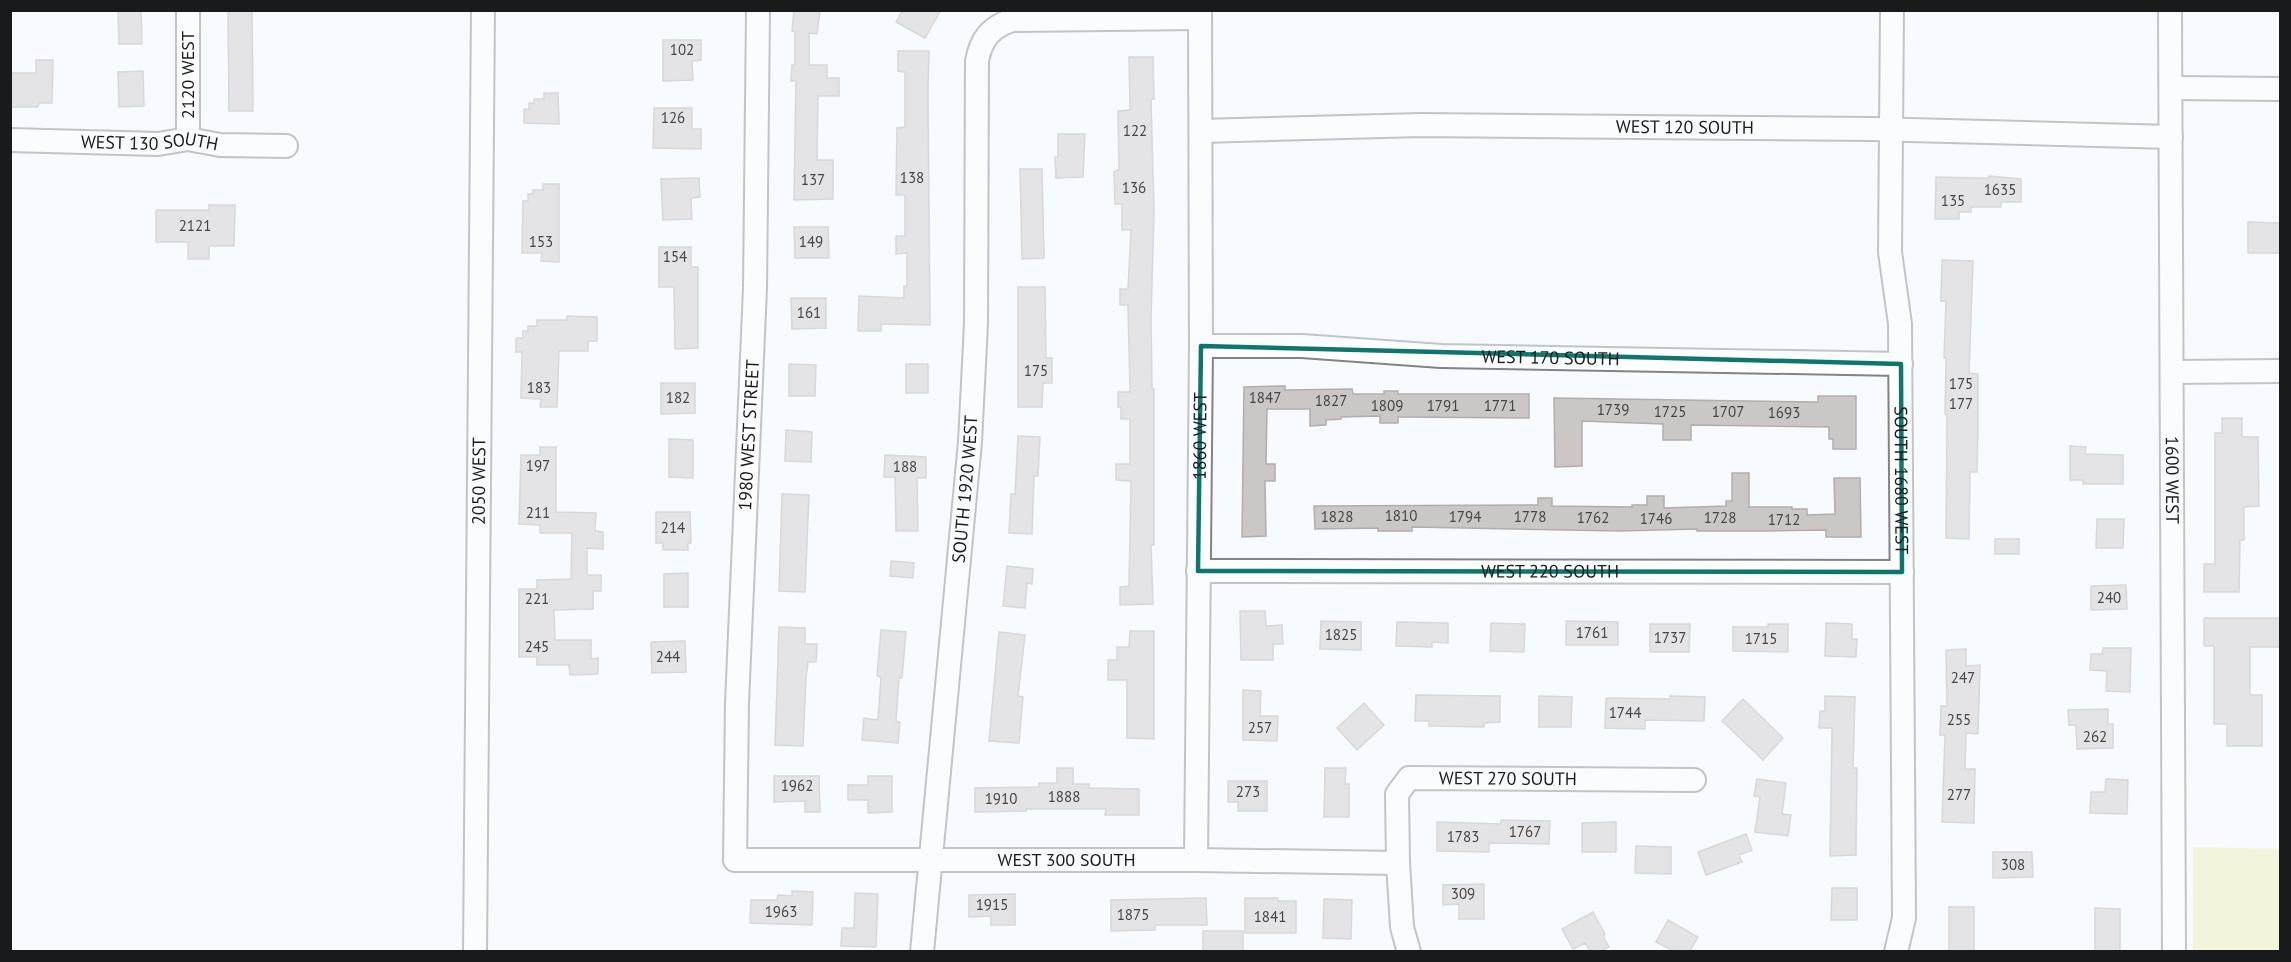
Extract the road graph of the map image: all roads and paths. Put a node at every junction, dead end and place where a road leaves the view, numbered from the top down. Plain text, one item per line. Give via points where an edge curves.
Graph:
1 (188, 10) edge
2 (483, 10) edge
3 (758, 10) edge
4 (1892, 10) edge
5 (2170, 10) edge
6 (1200, 14) edge
7 (2170, 88) junction
8 (2280, 89) edge
9 (1891, 130) junction
10 (1201, 131) junction
11 (2171, 137) junction
12 (188, 139) junction
13 (10, 141) edge
14 (286, 146) dead end
15 (1201, 346) junction
16 (1901, 364) junction
17 (2280, 371) edge
18 (2172, 372) junction
19 (1198, 571) junction
20 (1902, 572) junction
21 (1694, 780) dead end
22 (932, 859) junction
23 (735, 860) joint
24 (1196, 860) junction
25 (1398, 863) junction
26 (2174, 950) edge
27 (475, 951) edge
28 (922, 951) edge
29 (1409, 951) edge
30 (1896, 951) edge

1 - 12 street, 2120 WEST
2 - 27 street, 2050 WEST
3 - 23 street, 1980 WEST STREET via 755,288 737,703
4 - 9 street, SOUTH 1680 WEST
5 - 7 street, 1600 WEST
6 - 10 street, 1860 WEST
6 - 22 street, SOUTH 1920 WEST via 1012,20 984,39 977,61 976,324 970,442
7 - 8 street
7 - 11 street, 1600 WEST
9 - 10 street, WEST 120 SOUTH via 1421,125
9 - 11 street, WEST 120 SOUTH
9 - 16 street, SOUTH 1680 WEST via 1890,252
10 - 15 street, 1860 WEST
11 - 18 street, 1600 WEST
12 - 13 street, WEST 130 SOUTH via 159,144
12 - 14 street, WEST 130 SOUTH via 220,145
15 - 16 street, WEST 170 SOUTH via 1302,346 1441,356
15 - 19 street, 1860 WEST
16 - 20 street, SOUTH 1680 WEST
17 - 18 street
18 - 26 street, 1600 WEST
19 - 20 street, WEST 220 SOUTH
19 - 24 street, 1860 WEST
20 - 30 street, SOUTH 1680 WEST via 1904,918
21 - 25 street, WEST 270 SOUTH via 1409,778 1397,794
22 - 23 street, WEST 300 SOUTH
22 - 24 street, WEST 300 SOUTH
22 - 28 street, SOUTH 1920 WEST
24 - 25 street, WEST 300 SOUTH
25 - 29 street via 1402,927

